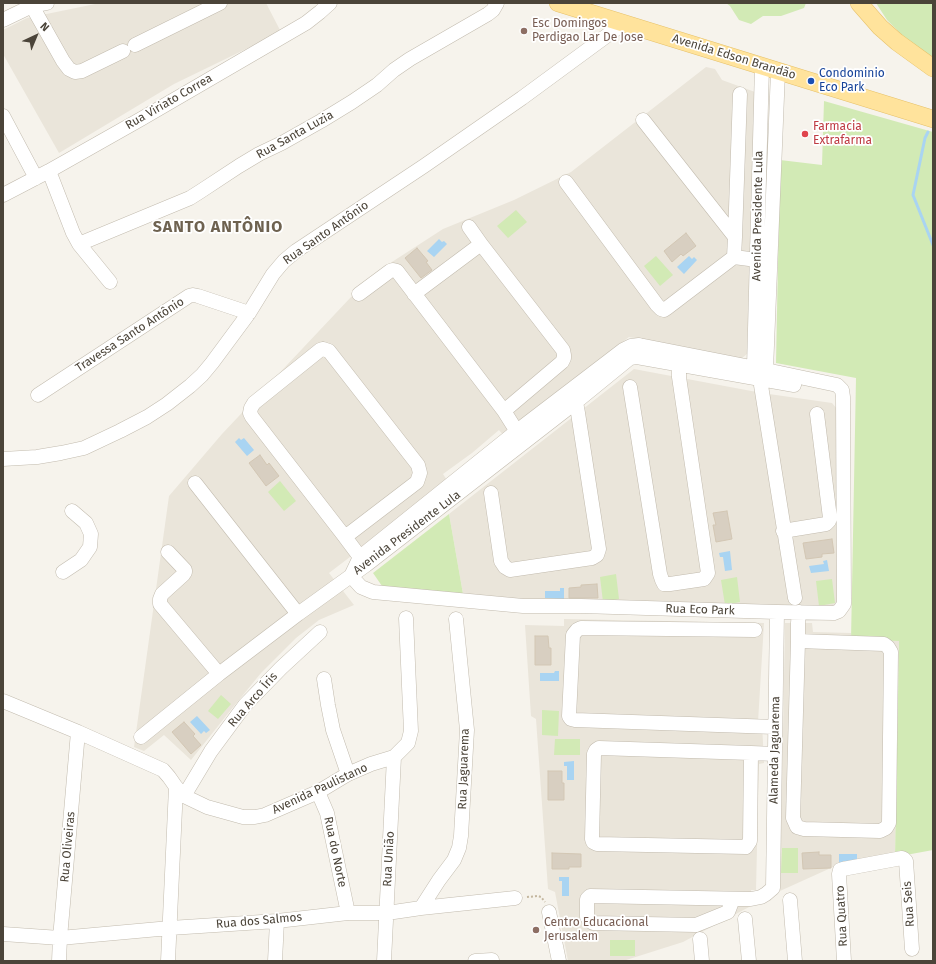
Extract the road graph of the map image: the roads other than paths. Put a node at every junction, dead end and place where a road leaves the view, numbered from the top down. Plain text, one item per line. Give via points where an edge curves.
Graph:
1 (47, 3) edge
2 (220, 3) edge
3 (330, 3) edge
4 (497, 3) edge
5 (558, 3) edge
6 (859, 3) edge
7 (32, 6) junction
8 (3, 20) edge
9 (624, 24) junction
10 (762, 66) junction
11 (933, 68) edge
12 (778, 71) junction
13 (740, 94) dead end
14 (3, 116) edge
15 (933, 119) edge
16 (644, 120) dead end
17 (48, 171) junction
18 (36, 178) junction
19 (566, 182) dead end
20 (759, 182) junction
21 (773, 182) junction
22 (3, 195) edge
23 (469, 227) dead end
24 (735, 237) junction
25 (79, 244) junction
26 (481, 244) junction
27 (734, 257) junction
28 (757, 260) junction
29 (110, 282) dead end
30 (359, 294) dead end
31 (414, 294) junction
32 (249, 314) junction
33 (679, 359) junction
34 (760, 372) junction
35 (630, 387) dead end
36 (38, 395) dead end
37 (572, 397) junction
38 (842, 397) joint
39 (504, 412) junction
40 (817, 414) dead end
41 (520, 436) junction
42 (3, 459) edge
43 (195, 483) dead end
44 (491, 493) dead end
45 (72, 511) dead end
46 (784, 531) junction
47 (345, 537) junction
48 (168, 552) dead end
49 (363, 561) junction
50 (63, 572) dead end
51 (351, 576) junction
52 (795, 598) dead end
53 (777, 612) junction
54 (799, 612) junction
55 (298, 614) junction
56 (406, 618) dead end
57 (456, 619) dead end
58 (755, 630) dead end
59 (320, 632) dead end
60 (798, 641) junction
61 (219, 674) junction
62 (324, 679) dead end
63 (3, 701) edge
64 (775, 727) junction
65 (78, 732) junction
66 (141, 737) dead end
67 (751, 753) junction
68 (775, 754) junction
69 (394, 757) junction
70 (348, 774) junction
71 (180, 792) junction
72 (318, 792) junction
73 (840, 870) joint
74 (515, 898) road end
75 (733, 899) junction
76 (790, 900) dead end
77 (421, 908) junction
78 (549, 912) road end
79 (348, 913) junction
80 (387, 913) junction
81 (745, 919) dead end
82 (277, 921) junction
83 (170, 928) junction
84 (3, 934) edge
85 (60, 938) junction
86 (700, 939) dead end
87 (912, 949) dead end
88 (492, 960) edge
89 (59, 961) edge
90 (168, 961) edge
91 (275, 961) edge
92 (384, 961) edge
93 (475, 961) edge
94 (559, 961) edge
95 (702, 961) edge
96 (749, 961) edge
97 (795, 961) edge
98 (844, 961) edge

1 - 7 street
2 - 7 street via 82,72 69,69
3 - 17 street, Rua Viriato Correa via 306,23
4 - 25 street, Rua Santa Luzia via 488,14 410,59 352,102 315,125 259,154 190,198
5 - 9 main road, Avenida Edson Brandão
6 - 11 main road via 897,42
7 - 8 street
9 - 10 main road, Avenida Edson Brandão
9 - 32 street, Rua Santo Antônio via 522,98 284,261 273,274
10 - 12 main road, Avenida Edson Brandão
10 - 20 street, Avenida Presidente Lula
12 - 15 main road, Avenida Edson Brandão
12 - 21 street, Avenida Presidente Lula
13 - 24 street
14 - 18 street
16 - 24 street
17 - 18 street, Rua Viriato Correa
17 - 25 street
18 - 22 street, Rua Viriato Correa
19 - 27 street via 661,309 667,308
20 - 21 street
20 - 28 street, Avenida Presidente Lula
21 - 34 street, Avenida Presidente Lula
23 - 26 street
24 - 27 street
25 - 29 street
26 - 31 street
26 - 39 street via 563,350 564,355 562,362
27 - 28 street
28 - 34 street, Avenida Presidente Lula
30 - 31 street via 393,270
31 - 39 street
32 - 36 street, Travessa Santo Antônio via 198,296 189,296
32 - 42 street, Rua Santo Antônio via 202,375 147,417 84,448 61,454
33 - 34 street, Avenida Presidente Lula
33 - 35 street via 679,377 708,573 704,579 670,584 664,584 662,580
33 - 37 street, Avenida Presidente Lula via 638,345 631,346 623,350
34 - 38 street, Avenida Presidente Lula via 837,385 842,390
34 - 46 street
37 - 41 street, Avenida Presidente Lula
37 - 44 street via 578,413 599,549 597,555 592,558 510,570 501,561
38 - 54 street, Rua Eco Park via 844,604 834,613
39 - 41 street
40 - 46 street via 830,518 826,524
41 - 49 street, Avenida Presidente Lula
43 - 55 street
45 - 50 street via 86,523 91,534 90,547 81,560
46 - 52 street
47 - 47 street via 417,482 420,473 418,465 329,351 323,349 254,404 250,413
47 - 49 street
48 - 61 street via 185,572 162,594 160,604
49 - 51 street, Avenida Presidente Lula
51 - 53 street, Rua Eco Park via 361,587 373,592 523,606
51 - 55 street
53 - 54 street, Rua Eco Park
53 - 64 street, Alameda Jaguarema
54 - 60 street
55 - 61 street
56 - 69 street via 411,731 408,742
57 - 77 street, Rua Jaguarema via 467,730 461,836 454,860
58 - 64 street via 581,628 573,635 569,716 575,720
59 - 71 street, Rua Arco Íris via 245,705
60 - 60 street via 794,818 797,827 804,830 880,831 890,823 891,652 884,644
61 - 66 street
62 - 70 street via 333,730
63 - 65 street, Avenida Paulistano
64 - 68 street, Alameda Jaguarema
65 - 71 street, Avenida Paulistano via 163,770
65 - 85 street, Rua Oliveiras
67 - 67 street via 599,748 594,754 593,842 746,847 750,841
67 - 68 street
68 - 75 street, Alameda Jaguarema via 773,888 761,897
69 - 70 street, Avenida Paulistano
69 - 80 street, Rua União
70 - 72 street, Avenida Paulistano
71 - 72 street, Avenida Paulistano via 213,809 243,817 255,817
71 - 83 street, Rua Arco Íris
72 - 79 street, Rua do Norte via 327,813
73 - 87 street, Rua Seis via 904,858
73 - 98 street, Rua Quatro
74 - 77 street, Rua dos Salmos
75 - 75 street via 590,896 587,899 587,917 593,923 696,925 728,912
76 - 97 street
77 - 80 street, Rua dos Salmos
78 - 94 street
79 - 80 street, Rua dos Salmos
79 - 82 street, Rua dos Salmos
80 - 92 street, Rua União
81 - 96 street
82 - 83 street, Rua dos Salmos
82 - 91 street
83 - 85 street, Rua dos Salmos
83 - 90 street, Rua Arco Íris
84 - 85 street, Rua dos Salmos
85 - 89 street, Rua Oliveiras
86 - 95 street
88 - 93 street

